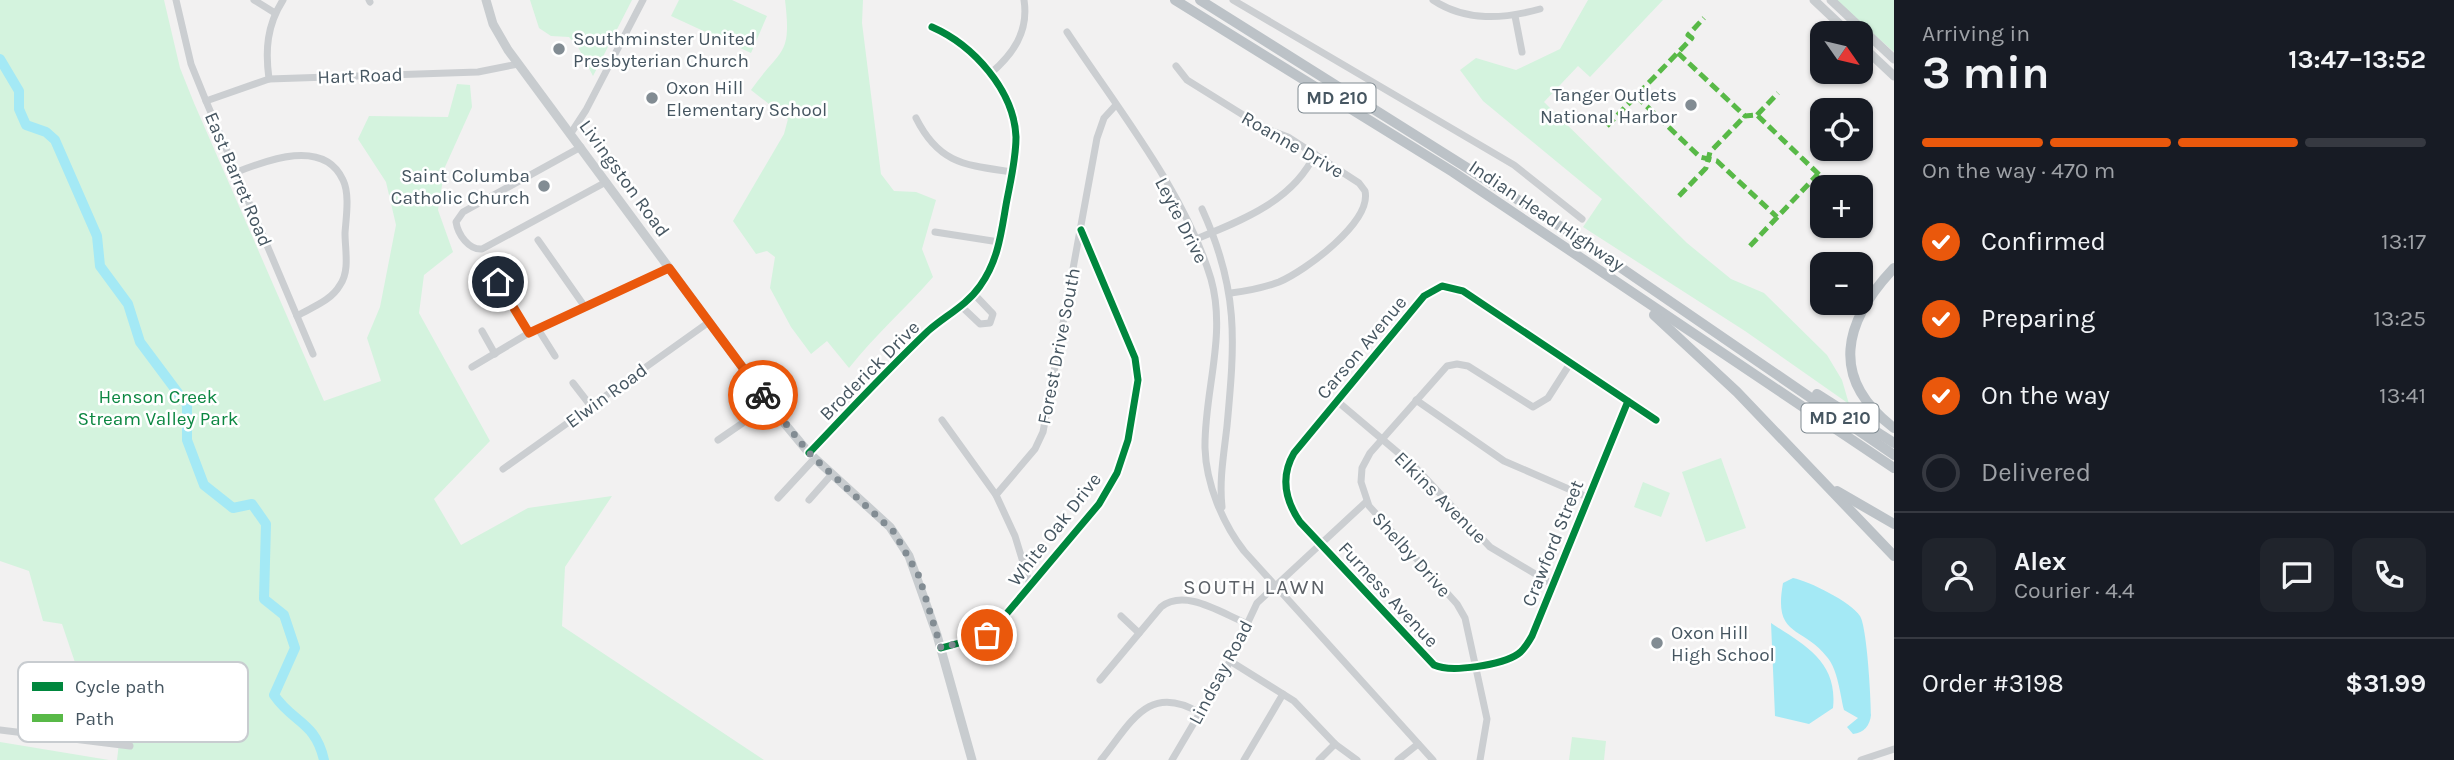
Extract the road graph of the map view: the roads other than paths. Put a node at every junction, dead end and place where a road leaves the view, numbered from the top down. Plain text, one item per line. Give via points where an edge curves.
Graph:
1 (176, 0) edge
2 (254, 0) edge
3 (284, 0) edge
4 (486, 0) edge
5 (643, 0) edge
6 (1024, 0) edge
7 (1175, 0) edge
8 (1200, 0) edge
9 (1233, 0) edge
10 (1433, 0) edge
11 (1814, 0) edge
12 (1831, 0) edge
13 (1540, 9) dead end
14 (275, 13) junction
15 (1515, 16) junction
16 (1836, 21) edge
17 (932, 27) dead end
18 (1067, 32) dead end
19 (1522, 52) dead end
20 (1873, 56) edge
21 (1894, 59) edge
22 (518, 64) junction
23 (1176, 66) dead end
24 (990, 74) junction
25 (1894, 76) edge
26 (269, 79) junction
27 (206, 102) junction
28 (1115, 106) junction
29 (916, 118) dead end
30 (571, 133) junction
31 (581, 148) junction
32 (1315, 154) junction
33 (237, 172) junction
34 (1012, 172) junction
35 (606, 182) junction
36 (1202, 209) dead end
37 (1581, 219) dead end
38 (1081, 230) junction
39 (935, 232) dead end
40 (1213, 232) junction
41 (1196, 239) junction
42 (538, 240) dead end
43 (999, 242) junction
44 (669, 268) junction
45 (1894, 268) edge
46 (1613, 281) junction
47 (498, 282) dead end
48 (1231, 293) junction
49 (974, 294) junction
50 (961, 306) junction
51 (585, 307) junction
52 (1689, 313) junction
53 (297, 316) junction
54 (709, 322) junction
55 (538, 329) junction
56 (482, 331) dead end
57 (529, 333) junction
58 (313, 354) dead end
59 (495, 354) junction
60 (555, 356) dead end
61 (1571, 362) junction
62 (472, 367) dead end
63 (573, 383) dead end
64 (1416, 400) junction
65 (1337, 401) junction
66 (1628, 401) junction
67 (770, 404) junction
68 (590, 405) junction
69 (942, 420) dead end
70 (1656, 420) dead end
71 (1894, 428) edge
72 (718, 440) dead end
73 (1382, 440) junction
74 (1894, 443) edge
75 (1224, 454) junction
76 (1894, 454) edge
77 (1206, 455) junction
78 (812, 456) junction
79 (1894, 468) edge
80 (503, 469) dead end
81 (832, 474) junction
82 (1819, 475) junction
83 (996, 495) junction
84 (1587, 497) junction
85 (778, 498) dead end
86 (809, 500) dead end
87 (1366, 502) junction
88 (1222, 514) junction
89 (1894, 524) edge
90 (1321, 543) junction
91 (1894, 556) edge
92 (1275, 584) junction
93 (1552, 584) junction
94 (1030, 585) junction
95 (1121, 616) dead end
96 (1246, 623) junction
97 (1139, 634) junction
98 (941, 648) junction
99 (1230, 661) junction
100 (1476, 666) junction
101 (1100, 680) dead end
102 (1283, 694) junction
103 (1200, 713) junction
104 (0, 730) edge
105 (18, 732) edge
106 (98, 742) edge
107 (1335, 744) junction
108 (1418, 744) junction
109 (130, 746) dead end
110 (1894, 749) edge
111 (972, 760) edge
112 (1101, 760) edge
113 (1172, 760) edge
114 (1244, 760) edge
115 (1319, 760) edge
116 (1357, 760) edge
117 (1398, 760) edge
118 (1433, 760) edge
119 (1480, 760) edge
120 (1861, 760) edge

1 - 27 street, East Barret Road via 191,64
2 - 14 street
3 - 14 street
4 - 22 main road, Livingston Road via 496,30
5 - 30 street
6 - 24 street via 1025,21 1019,41
7 - 46 highway, Indian Head Highway / MD 210 via 1442,165
8 - 52 highway, Indian Head Highway / MD 210 via 1426,139
9 - 37 street via 1514,165
10 - 15 street via 1468,15
11 - 16 main road
12 - 21 main road
13 - 15 street
14 - 26 street via 267,44
15 - 19 street
17 - 24 street, Broderick Drive via 967,48
18 - 28 street, Leyte Drive
20 - 25 main road
22 - 26 street, Hart Road via 478,72
22 - 30 main road, Livingston Road
23 - 32 street, Roanne Drive via 1187,80
24 - 34 street, Broderick Drive via 1006,100 1015,128
26 - 27 street, Hart Road
27 - 33 street, East Barret Road
28 - 38 street, Forest Drive South via 1101,122
28 - 41 street, Leyte Drive
29 - 34 street via 947,157
30 - 31 main road, Livingston Road
31 - 35 main road, Livingston Road
31 - 35 street via 463,212 456,222 462,237 473,248 482,249
32 - 40 street via 1276,200
32 - 48 street, Roanne Drive via 1362,185 1367,198 1363,210 1331,247 1293,275 1261,288
33 - 53 street, East Barret Road
33 - 53 street via 278,158 308,155 332,166 344,180 344,280 331,297
34 - 43 street, Broderick Drive
35 - 44 main road, Livingston Road
36 - 40 street, Leyte Drive
38 - 83 street, Forest Drive South via 1043,432 1035,449
38 - 94 street, White Oak Drive via 1132,349 1138,374 1136,396 1122,463 1108,489
39 - 43 street
40 - 41 street
40 - 48 street, Leyte Drive
41 - 77 street, Leyte Drive via 1211,281 1216,322
42 - 51 street
43 - 49 street, Broderick Drive via 992,267
44 - 51 street
44 - 54 main road, Livingston Road
45 - 71 highway via 1862,308 1850,347 1860,390
46 - 79 highway, Indian Head Highway / MD 210
46 - 82 highway via 1715,370
47 - 57 street
48 - 75 street, Leyte Drive via 1234,345
49 - 50 street, Broderick Drive
49 - 50 street via 993,314 988,325 978,323
50 - 78 street, Broderick Drive via 929,331
51 - 55 street
52 - 74 highway
52 - 76 highway, Indian Head Highway / MD 210
53 - 58 street, East Barret Road
54 - 67 main road, Livingston Road
54 - 68 street, Elwin Road
55 - 57 street
55 - 60 street
56 - 59 street
57 - 59 street
59 - 62 street
61 - 64 street, Shelby Drive via 1548,398 1533,407 1472,368 1457,364 1444,368
61 - 65 street, Carson Avenue via 1463,291 1445,285 1424,296
61 - 66 street, Carson Avenue
63 - 68 street
64 - 73 street, Shelby Drive
64 - 84 street via 1504,461
65 - 73 street, Elkins Avenue
65 - 90 street, Carson Avenue via 1294,453 1285,477 1291,509
66 - 70 street, Carson Avenue
66 - 84 street, Crawford Street
67 - 72 street
67 - 78 main road, Livingston Road
68 - 80 street, Elwin Road
69 - 83 street
73 - 87 street, Shelby Drive via 1362,471
73 - 93 street, Elkins Avenue via 1420,472 1490,547
75 - 77 street
75 - 88 street, Leyte Drive
77 - 88 street, Leyte Drive
78 - 81 main road, Livingston Road
78 - 85 street, Broderick Drive
81 - 86 street
81 - 98 main road, Livingston Road via 900,541 919,576
82 - 89 highway via 1855,504
82 - 91 highway
83 - 94 street
84 - 93 street, Crawford Street
87 - 90 street, Lindsay Road
87 - 100 street, Shelby Drive via 1460,608
88 - 92 street, Leyte Drive via 1235,540
90 - 92 street, Lindsay Road
90 - 100 street, Furness Avenue via 1430,663 1444,669
92 - 96 street, Lindsay Road
92 - 108 street, Leyte Drive
93 - 100 street, Crawford Street via 1532,636 1521,651
94 - 98 street, White Oak Drive via 989,634
95 - 97 street
96 - 97 street via 1178,599 1161,607
96 - 99 street, Lindsay Road
97 - 101 street
98 - 111 main road, Livingston Road
99 - 102 street
99 - 103 street, Lindsay Road
100 - 119 street, Shelby Drive via 1487,719
102 - 107 street via 1302,707
102 - 114 street
103 - 112 street via 1176,702 1150,705
103 - 113 street, Lindsay Road
104 - 105 street
106 - 109 street
107 - 115 street
107 - 116 street
108 - 117 street
108 - 118 street, Leyte Drive
110 - 120 street

